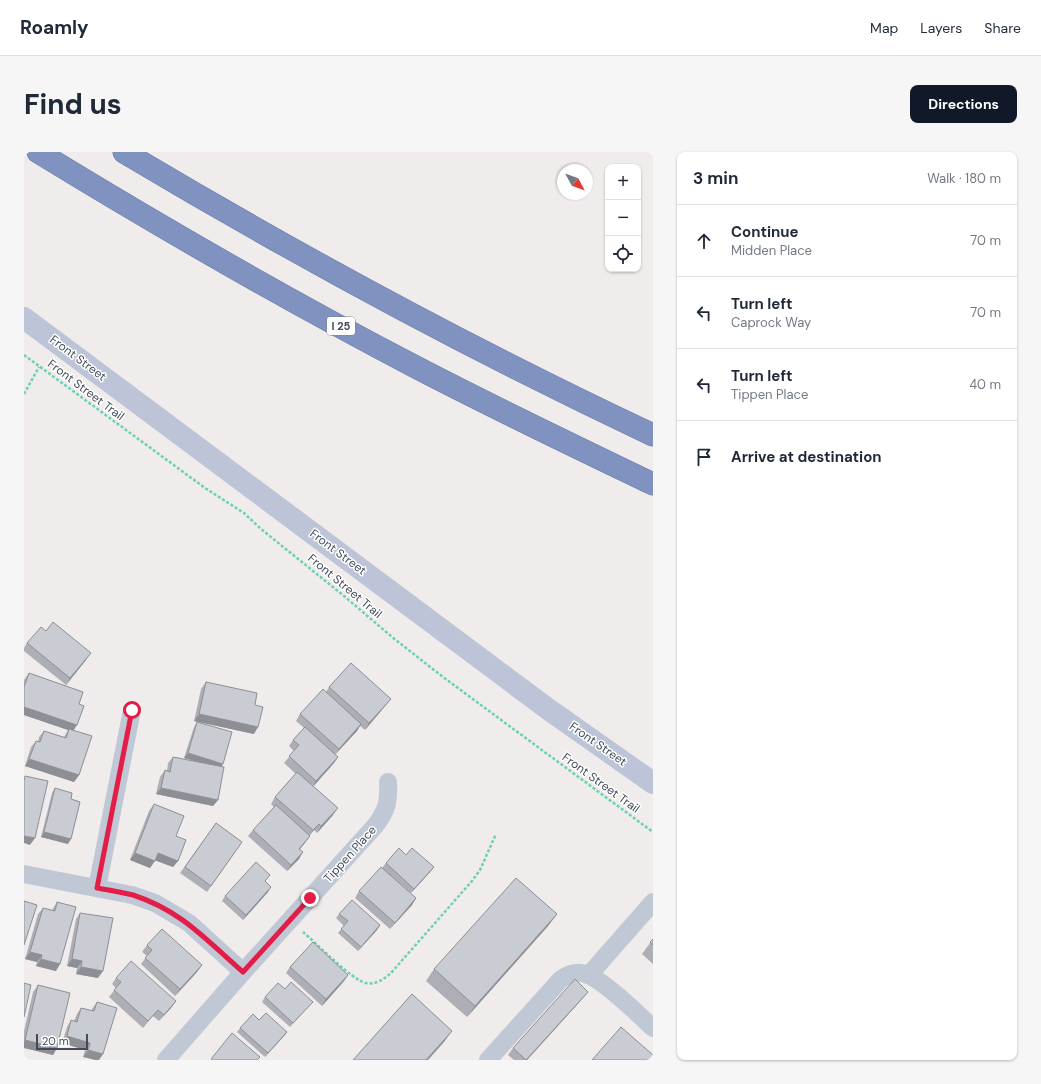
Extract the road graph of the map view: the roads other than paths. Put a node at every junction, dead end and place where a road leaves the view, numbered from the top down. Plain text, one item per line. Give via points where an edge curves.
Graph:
1 (38, 152) edge
2 (124, 152) edge
3 (24, 318) edge
4 (653, 435) edge
5 (653, 484) edge
6 (132, 710) dead end
7 (388, 782) dead end
8 (653, 783) edge
9 (24, 874) edge
10 (97, 888) junction
11 (653, 902) edge
12 (243, 972) junction
13 (590, 975) junction
14 (653, 1028) edge
15 (166, 1060) edge
16 (488, 1060) edge

1 - 5 highway, I 25 via 237,269 410,364
2 - 4 highway via 371,293
3 - 8 main road, Front Street via 548,709
6 - 10 street
7 - 12 street, Tippen Place via 387,805 375,826
9 - 10 street
10 - 12 street via 132,895 155,903 177,915
11 - 13 street
12 - 15 street, Tippen Place
13 - 14 street
13 - 16 street via 570,974 561,979

